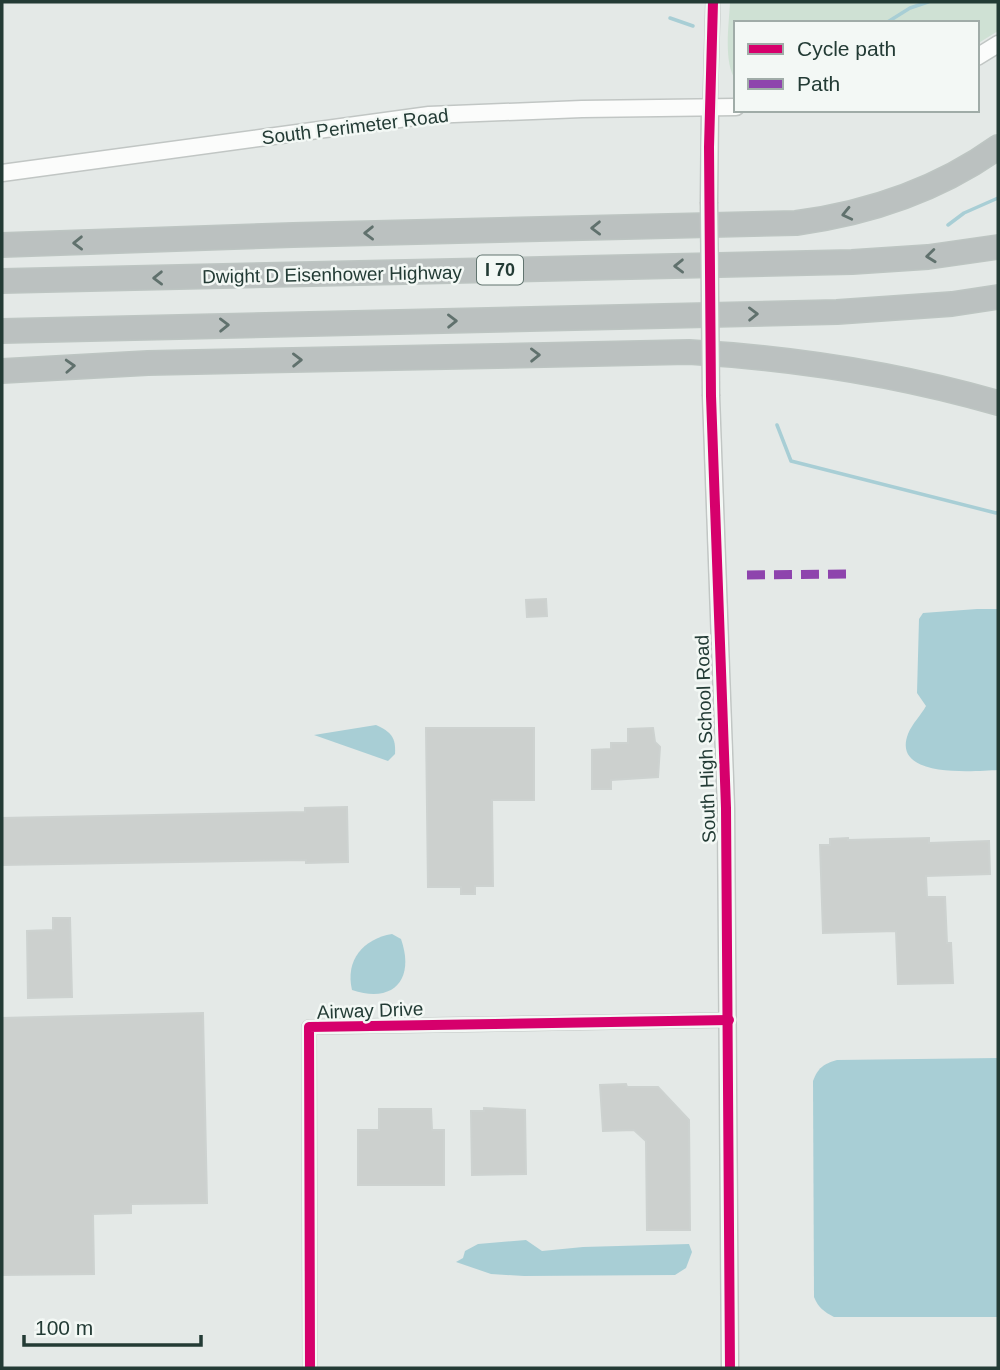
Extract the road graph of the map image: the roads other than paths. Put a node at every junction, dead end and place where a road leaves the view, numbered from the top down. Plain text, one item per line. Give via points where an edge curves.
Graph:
1 (713, 2) edge
2 (998, 44) edge
3 (979, 56) edge
4 (734, 107) edge
5 (710, 108) junction
6 (998, 147) edge
7 (2, 173) edge
8 (2, 245) edge
9 (998, 247) edge
10 (2, 281) edge
11 (998, 297) edge
12 (2, 331) edge
13 (853, 370) junction
14 (2, 371) edge
15 (998, 403) edge
16 (998, 415) edge
17 (729, 1020) junction
18 (310, 1368) edge
19 (730, 1368) edge

1 - 5 street
2 - 3 street
4 - 5 street
5 - 7 street, South Perimeter Road via 406,118
5 - 17 street, South High School Road, bridge via 711,396 724,725
6 -> 8 highway via 919,192 860,211 796,223
9 -> 10 highway, Dwight D Eisenhower Highway / I 70 via 852,262
12 -> 11 highway via 837,312
14 -> 13 highway via 148,363 676,352
13 - 15 highway
13 - 16 highway
17 - 18 street, Airway Drive via 309,1027
17 - 19 street, South High School Road

